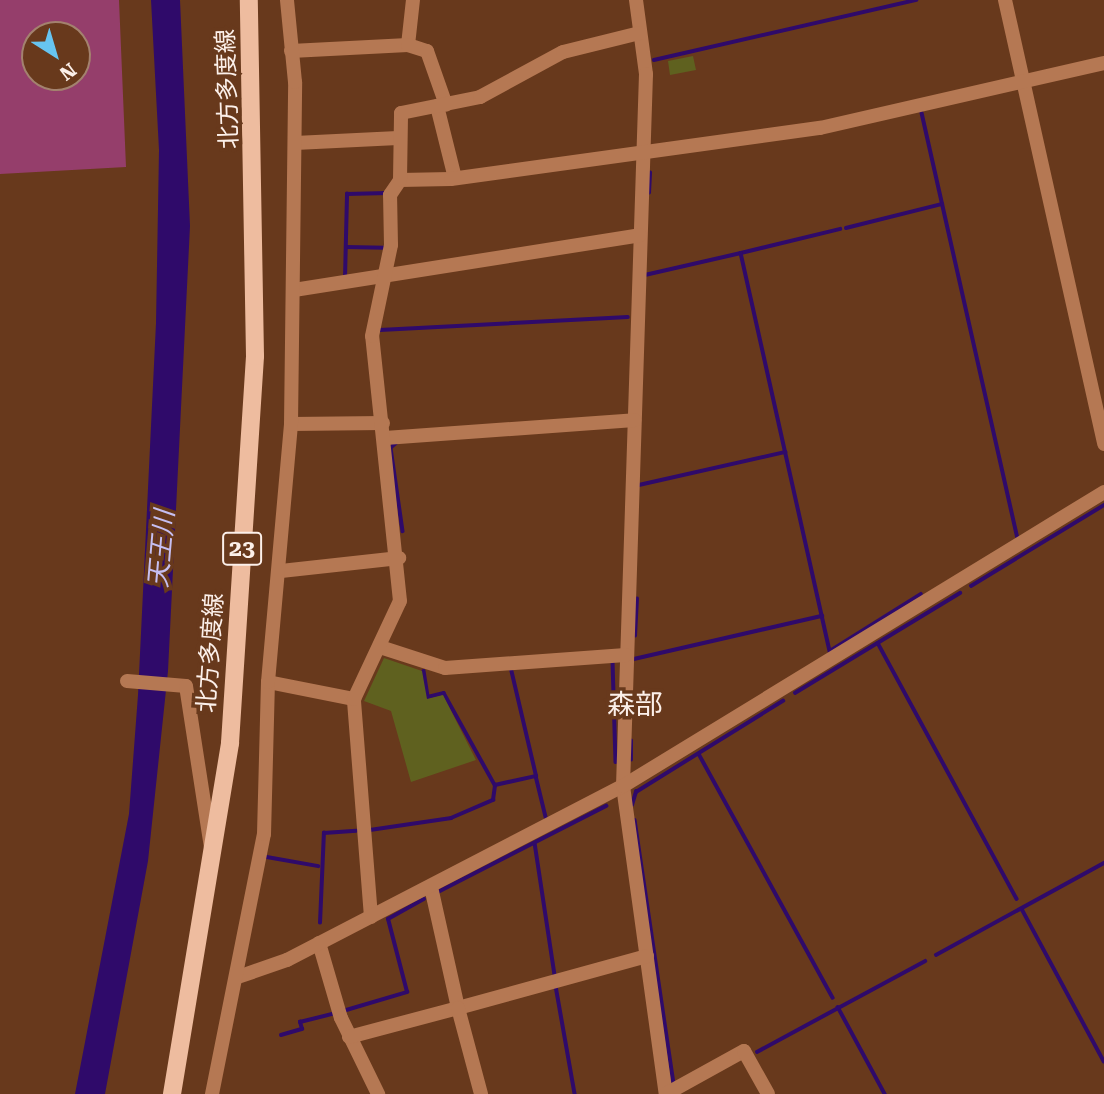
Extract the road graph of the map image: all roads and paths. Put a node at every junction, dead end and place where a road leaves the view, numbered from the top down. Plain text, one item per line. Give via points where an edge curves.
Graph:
1 (249, 0) edge
2 (287, 0) edge
3 (413, 0) edge
4 (636, 0) edge
5 (1004, 0) edge
6 (640, 33) junction
7 (408, 45) junction
8 (291, 51) junction
9 (1104, 63) edge
10 (1022, 83) junction
11 (442, 105) junction
12 (398, 138) junction
13 (295, 143) junction
14 (645, 148) junction
15 (455, 178) junction
16 (400, 180) junction
17 (640, 235) junction
18 (384, 278) junction
19 (294, 290) junction
20 (634, 420) junction
21 (383, 423) junction
22 (291, 424) junction
23 (385, 438) junction
24 (1104, 444) edge
25 (1104, 492) edge
26 (399, 558) junction
27 (281, 571) junction
28 (380, 647) junction
29 (626, 655) junction
30 (127, 681) dead end
31 (268, 682) junction
32 (354, 699) junction
33 (623, 786) junction
34 (214, 856) junction
35 (431, 887) junction
36 (371, 917) junction
37 (319, 943) junction
38 (647, 956) junction
39 (238, 976) junction
40 (458, 1008) junction
41 (349, 1037) junction
42 (172, 1094) edge
43 (212, 1094) edge
44 (378, 1094) edge
45 (481, 1094) edge
46 (666, 1094) edge
47 (768, 1094) edge

1 - 34 main road, 北方多度線 / 23 via 255,356 230,743
2 - 8 street
3 - 7 street
4 - 6 street
5 - 10 street
6 - 11 street via 563,52 480,97
6 - 14 street
7 - 8 street
7 - 11 street via 427,51
8 - 13 street
9 - 10 street
10 - 14 street via 820,128
10 - 24 street
11 - 12 street via 401,113
11 - 15 street
12 - 13 street
12 - 16 street
13 - 19 street
14 - 15 street
14 - 17 street
15 - 16 street
16 - 18 street via 390,195 391,246
17 - 18 street
17 - 20 street
18 - 19 street
18 - 21 street via 372,336
19 - 22 street
20 - 23 street
20 - 29 street
21 - 22 street
21 - 23 street
22 - 27 street
23 - 26 street
25 - 33 street
26 - 27 street
26 - 28 street via 400,601
27 - 31 street
28 - 29 street via 445,668
28 - 32 street
29 - 33 street
30 - 34 street via 186,686 203,824
31 - 32 street
31 - 39 street via 264,834
32 - 36 street
33 - 35 street
33 - 38 street
34 - 42 main road, 北方多度線 / 23
35 - 36 street
35 - 40 street
36 - 37 street
37 - 39 street
37 - 41 street
38 - 40 street
38 - 46 street
39 - 43 street
40 - 41 street
40 - 45 street
41 - 44 street
46 - 47 street via 744,1051

